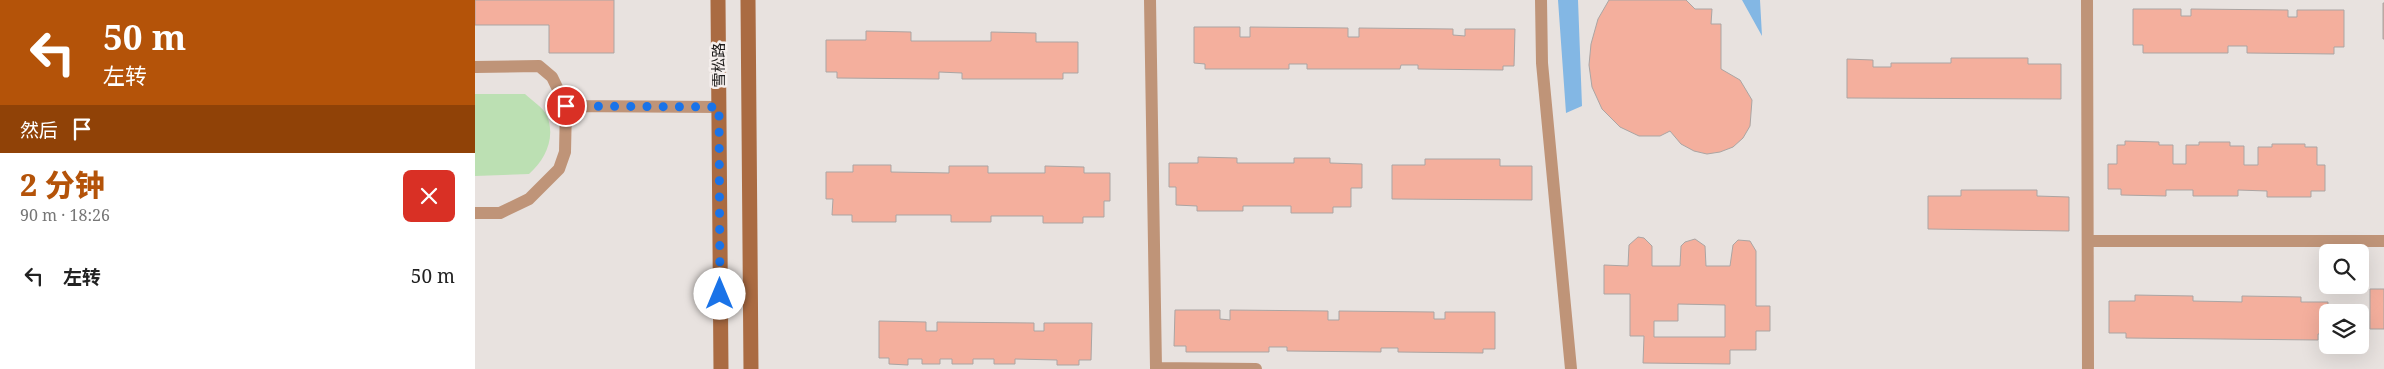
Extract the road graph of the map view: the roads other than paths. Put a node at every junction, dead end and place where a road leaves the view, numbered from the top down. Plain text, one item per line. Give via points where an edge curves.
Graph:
1 (718, 0) edge
2 (748, 0) edge
3 (1150, 0) edge
4 (1541, 0) edge
5 (2087, 0) edge
6 (475, 67) edge
7 (566, 106) junction
8 (719, 107) junction
9 (475, 213) edge
10 (2088, 241) junction
11 (2384, 241) edge
12 (721, 369) edge
13 (751, 369) edge
14 (1256, 369) edge
15 (1571, 369) edge
16 (2088, 369) edge

1 - 8 main road, 雪松路
2 - 13 main road, 雪松路
3 - 14 lane via 1156,368
4 - 15 lane via 1542,63
5 - 10 lane
6 - 7 lane via 539,66 552,77
7 - 8 lane
7 - 9 lane via 565,152 559,169 529,199 500,213
8 - 12 main road, 雪松路
10 - 11 lane
10 - 16 lane

